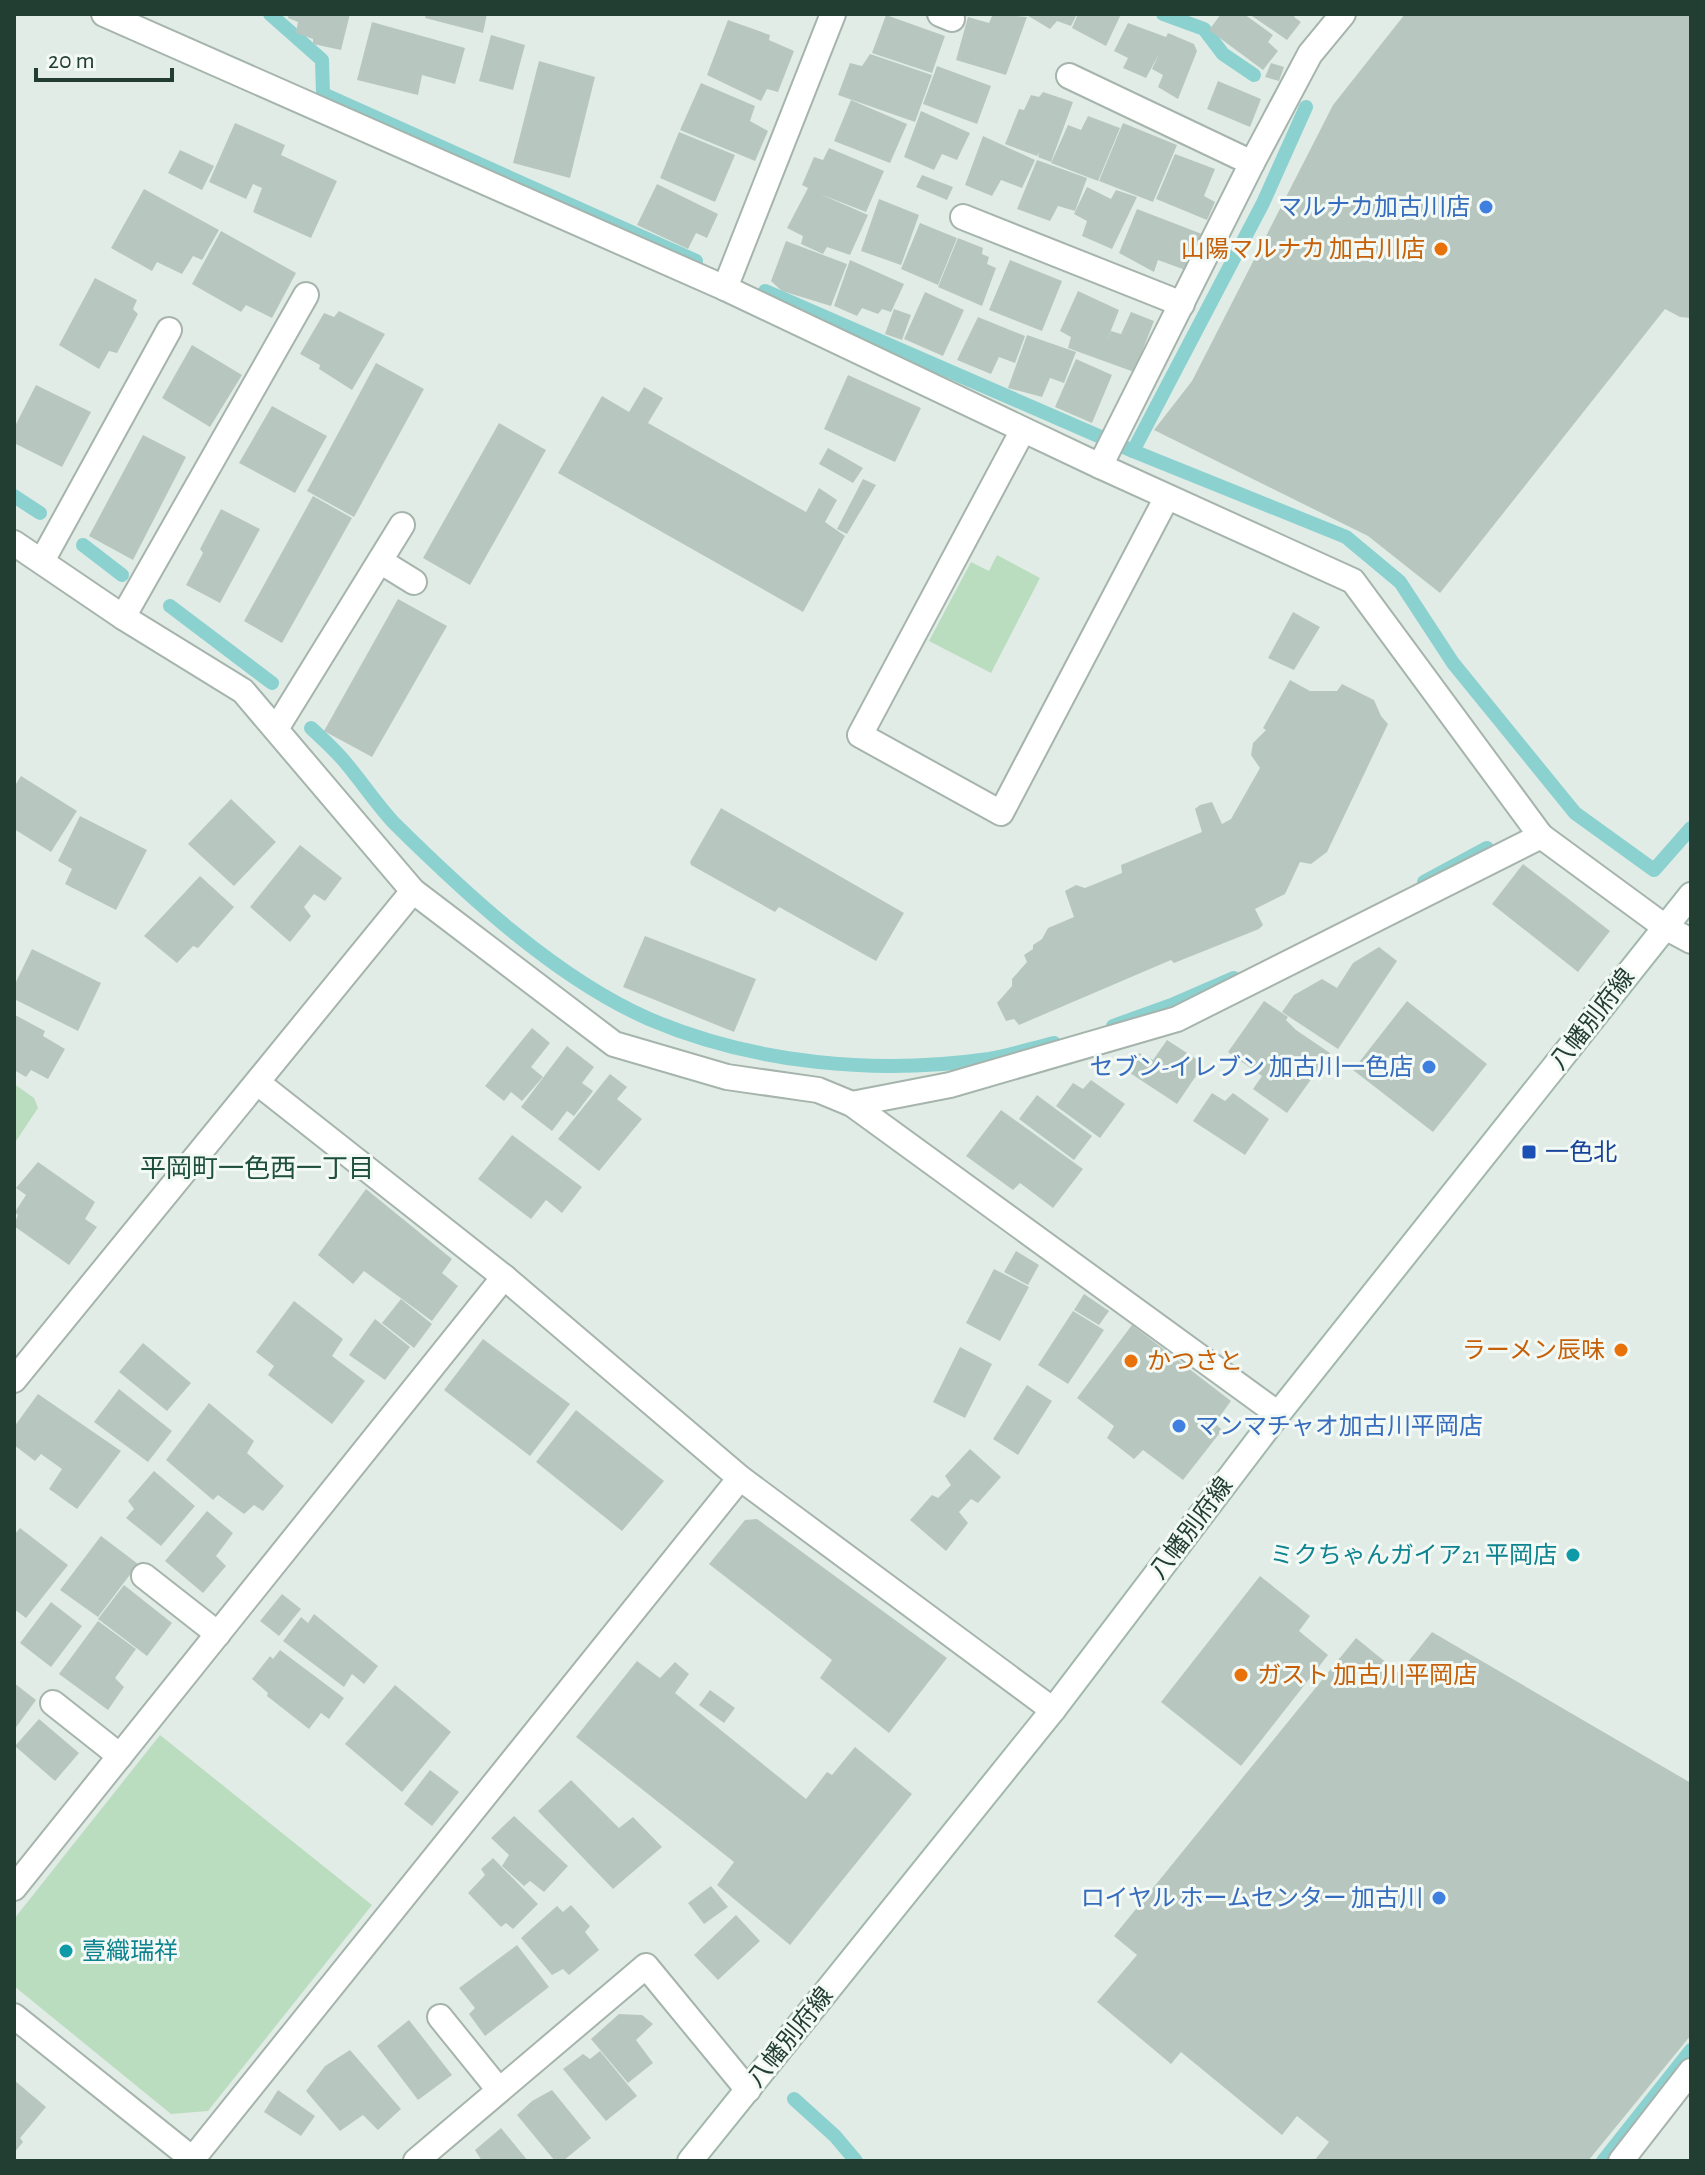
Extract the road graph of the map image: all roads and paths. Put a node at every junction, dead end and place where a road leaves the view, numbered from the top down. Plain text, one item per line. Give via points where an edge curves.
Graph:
1 (104, 14) edge
2 (833, 14) edge
3 (1343, 14) edge
4 (1069, 76) dead end
5 (1252, 163) junction
6 (963, 217) dead end
7 (725, 288) junction
8 (306, 295) dead end
9 (1182, 304) junction
10 (169, 330) dead end
11 (1023, 430) junction
12 (1100, 466) junction
13 (1167, 497) junction
14 (402, 525) dead end
15 (14, 543) edge
16 (42, 561) junction
17 (380, 561) junction
18 (414, 582) dead end
19 (123, 617) junction
20 (276, 729) junction
21 (1541, 836) junction
22 (413, 891) junction
23 (1691, 895) edge
24 (1665, 927) junction
25 (1691, 941) edge
26 (258, 1083) junction
27 (852, 1104) junction
28 (504, 1277) junction
29 (14, 1380) edge
30 (1278, 1414) junction
31 (740, 1478) junction
32 (144, 1576) dead end
33 (218, 1634) junction
34 (53, 1703) dead end
35 (1053, 1710) junction
36 (120, 1756) junction
37 (14, 1888) edge
38 (14, 2016) edge
39 (440, 2017) dead end
40 (1691, 2071) edge
41 (499, 2090) junction
42 (748, 2090) junction
43 (193, 2160) edge
44 (416, 2161) edge
45 (690, 2161) edge
46 (1621, 2161) edge

1 - 7 street
2 - 7 street
3 - 5 street via 1310,54
4 - 5 street
5 - 9 street
6 - 9 street
7 - 11 street
8 - 19 street
9 - 12 street
10 - 16 street
11 - 12 street
11 - 13 street via 860,735 1001,813
12 - 13 street
13 - 21 street via 1353,581
14 - 17 street
15 - 16 street
16 - 19 street
17 - 18 street
17 - 20 street
19 - 20 street via 243,691
20 - 22 street
21 - 24 street
21 - 27 street via 1177,1019 950,1085
22 - 26 street
22 - 27 street via 614,1044 727,1077 818,1090
23 - 24 street, 八幡別府線
24 - 25 street
24 - 30 street, 八幡別府線
26 - 28 street
26 - 29 street
27 - 30 street
28 - 31 street
28 - 33 street
30 - 35 street, 八幡別府線
31 - 35 street
31 - 43 street
32 - 33 street
33 - 36 street
34 - 36 street
35 - 42 street, 八幡別府線
36 - 37 street
38 - 43 street
39 - 41 street
40 - 46 street
41 - 42 street via 646,1966
41 - 44 street
42 - 45 street, 八幡別府線

